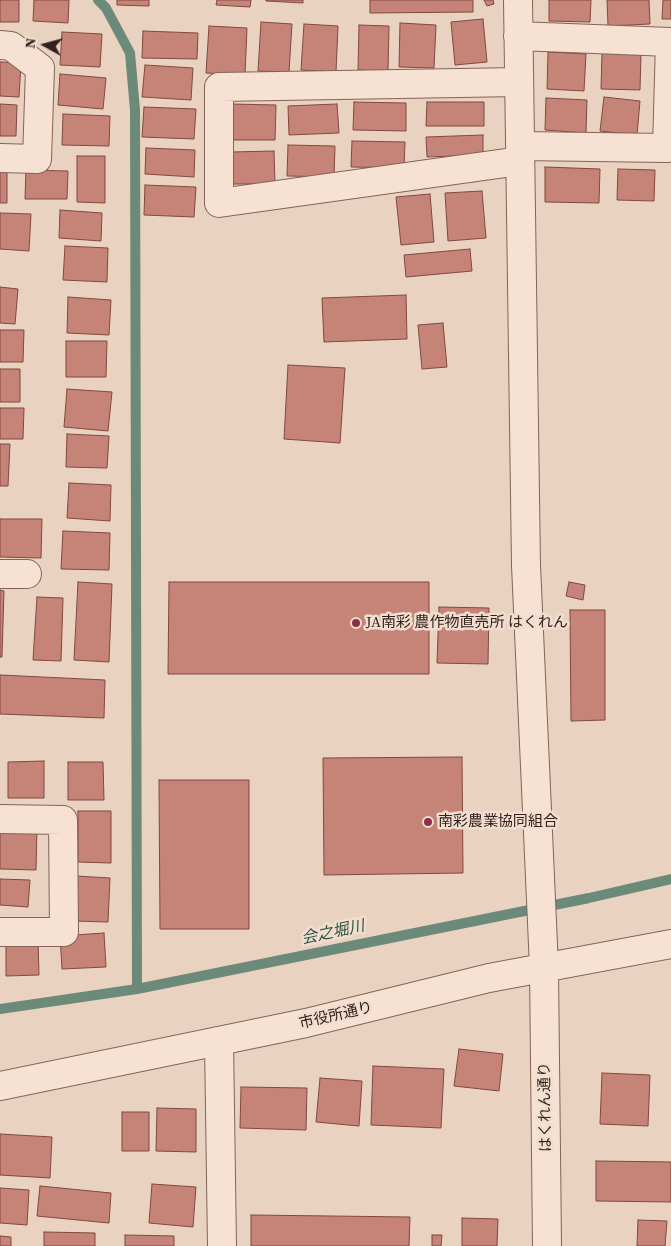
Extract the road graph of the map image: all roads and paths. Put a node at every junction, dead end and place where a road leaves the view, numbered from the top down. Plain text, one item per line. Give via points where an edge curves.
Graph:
1 (518, 0) edge
2 (518, 36) junction
3 (0, 46) edge
4 (520, 82) junction
5 (520, 154) junction
6 (0, 158) edge
7 (0, 819) edge
8 (0, 932) edge
9 (671, 944) edge
10 (544, 967) junction
11 (219, 1042) junction
12 (0, 1086) edge
13 (222, 1246) edge
14 (547, 1246) edge

1 - 2 street, はくれん通り
2 - 4 street, はくれん通り
2 - 5 street via 670,42 667,148
3 - 6 street via 11,46 40,68 37,159
4 - 5 street, はくれん通り
4 - 5 street via 219,87 219,203
5 - 10 street, はくれん通り via 526,565
7 - 8 street via 63,820 64,932
9 - 10 street, 市役所通り
10 - 11 street, 市役所通り
10 - 14 street, はくれん通り
11 - 12 street, 市役所通り
11 - 13 street

